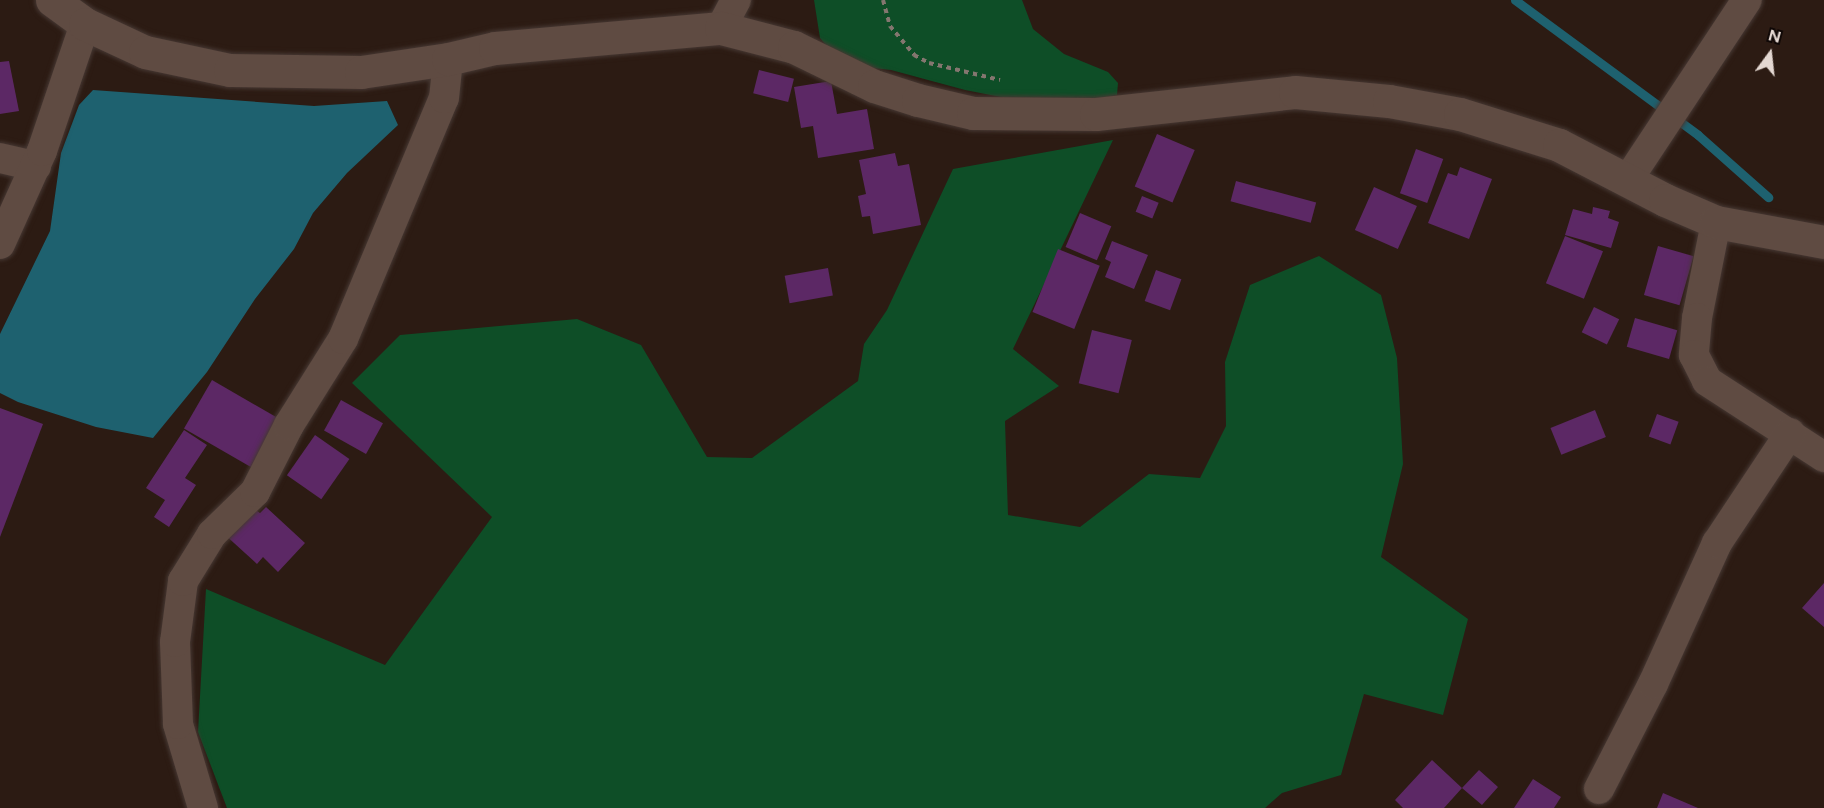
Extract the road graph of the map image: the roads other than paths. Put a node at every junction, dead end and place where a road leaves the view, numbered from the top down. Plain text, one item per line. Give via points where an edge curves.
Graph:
1 (52, 0) edge
2 (1747, 0) edge
3 (728, 14) edge
4 (85, 24) junction
5 (448, 59) junction
6 (0, 158) edge
7 (36, 166) junction
8 (1627, 181) junction
9 (1716, 222) junction
10 (1824, 242) edge
11 (0, 244) edge
12 (1790, 433) junction
13 (1824, 457) edge
14 (1599, 789) dead end
15 (203, 808) edge

1 - 4 street
2 - 8 street
3 - 5 street via 516,45
3 - 8 street via 874,86 973,113 1096,114 1295,92 1389,101 1460,114 1559,145
4 - 5 street via 145,52 230,70 362,72
4 - 7 street
5 - 15 street via 444,98 343,339 289,425 255,492 212,534 183,581 175,642 178,724
6 - 7 street
7 - 11 street
8 - 9 street
9 - 10 street
9 - 12 street via 1697,318 1694,355 1707,381
12 - 13 street
12 - 14 street via 1717,543 1653,684

